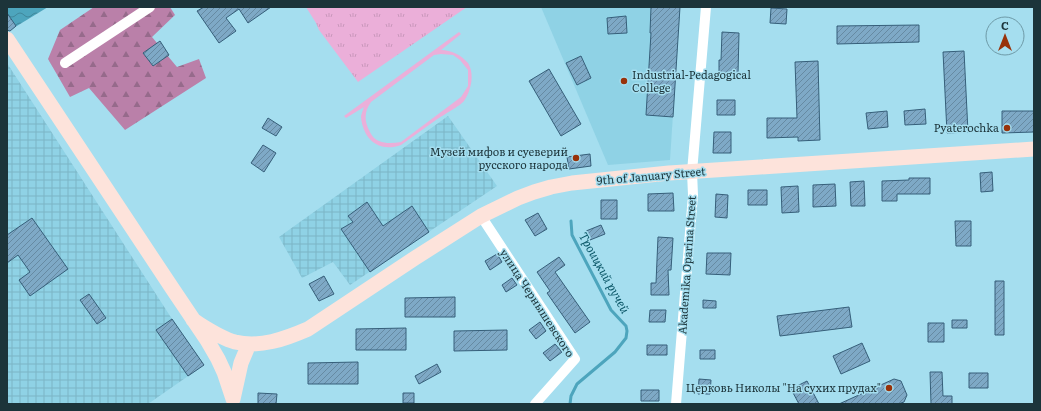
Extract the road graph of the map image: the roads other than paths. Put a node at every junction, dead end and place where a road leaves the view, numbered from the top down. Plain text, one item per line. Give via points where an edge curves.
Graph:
1 (150, 7) edge
2 (706, 7) edge
3 (8, 41) edge
4 (65, 63) dead end
5 (1034, 149) edge
6 (692, 172) junction
7 (481, 216) junction
8 (193, 320) junction
9 (248, 344) junction
10 (233, 401) edge
11 (535, 404) edge
12 (676, 404) edge

1 - 4 street
2 - 6 street, Akademika Oparina Street
3 - 8 main road
5 - 6 main road, 9th of January Street
6 - 7 main road, 9th of January Street via 551,187 518,198
6 - 12 street, Akademika Oparina Street via 693,195
7 - 9 main road, 9th of January Street via 308,329 267,343
7 - 11 street, улица Чернышевского via 575,360
8 - 9 main road, 9th of January Street via 234,342
8 - 10 main road via 218,359
9 - 10 main road via 241,362

